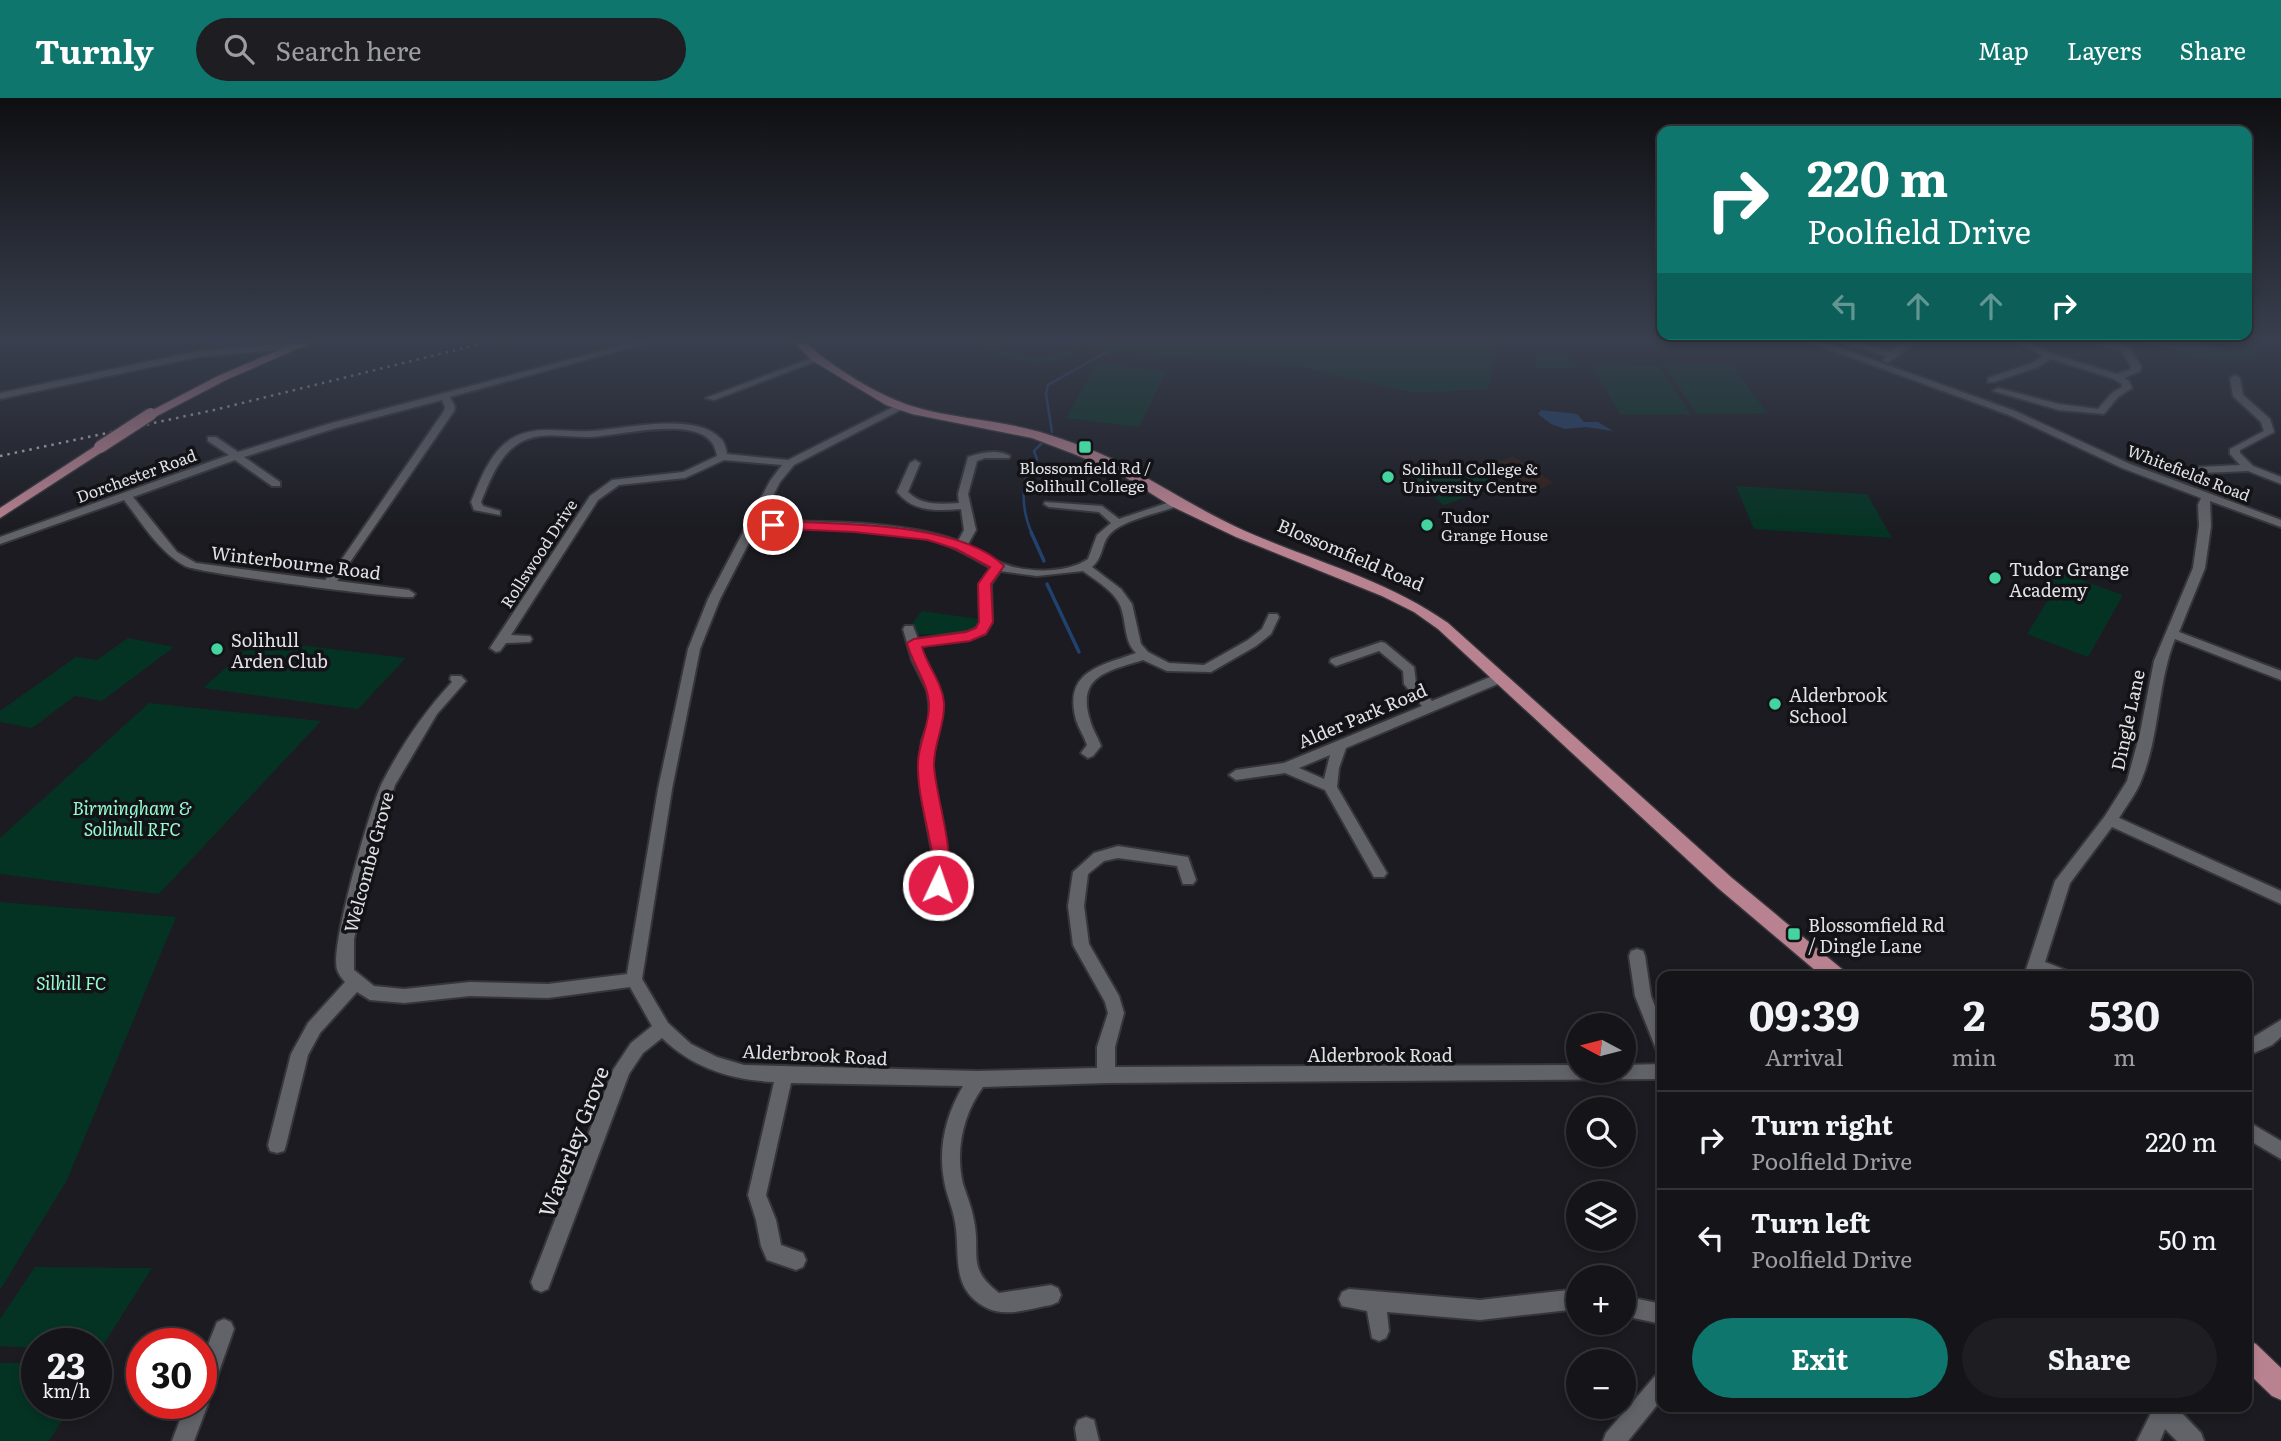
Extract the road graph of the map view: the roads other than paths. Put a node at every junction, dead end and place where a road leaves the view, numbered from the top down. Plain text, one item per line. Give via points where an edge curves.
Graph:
1 (169, 405) edge
2 (412, 405) edge
3 (449, 405) edge
4 (1988, 405) edge
5 (2053, 405) edge
6 (2107, 405) edge
7 (2247, 405) edge
8 (901, 406) joint
9 (2101, 412) junction
10 (2109, 421) dead end
11 (212, 439) dead end
12 (237, 456) junction
13 (1005, 456) dead end
14 (723, 457) junction
15 (790, 463) junction
16 (915, 463) dead end
17 (2180, 468) dead end
18 (2249, 468) junction
19 (2281, 481) edge
20 (276, 484) dead end
21 (126, 496) junction
22 (2207, 496) junction
23 (960, 502) junction
24 (1177, 503) junction
25 (1049, 504) dead end
26 (496, 513) dead end
27 (0, 514) edge
28 (1117, 523) junction
29 (753, 524) junction
30 (2281, 524) edge
31 (0, 541) edge
32 (961, 546) junction
33 (998, 566) junction
34 (1084, 566) junction
35 (327, 584) junction
36 (409, 594) dead end
37 (1273, 617) dead end
38 (909, 629) dead end
39 (2171, 633) junction
40 (526, 639) dead end
41 (914, 643) junction
42 (1144, 655) junction
43 (1336, 662) dead end
44 (2281, 676) edge
45 (1500, 678) junction
46 (456, 679) dead end
47 (1429, 706) junction
48 (1340, 746) junction
49 (1088, 753) dead end
50 (1286, 768) junction
51 (1236, 775) dead end
52 (1330, 787) junction
53 (2110, 820) junction
54 (1379, 873) dead end
55 (1188, 880) dead end
56 (938, 885) junction
57 (956, 886) dead end
58 (2281, 898) edge
59 (933, 905) dead end
60 (1637, 956) dead end
61 (1830, 971) edge
62 (2034, 971) edge
63 (634, 980) junction
64 (355, 982) junction
65 (2281, 1027) edge
66 (662, 1028) junction
67 (1657, 1031) edge
68 (2252, 1047) edge
69 (1657, 1072) edge
70 (1106, 1075) junction
71 (784, 1076) junction
72 (978, 1079) junction
73 (2252, 1132) edge
74 (277, 1144) dead end
75 (2281, 1151) edge
76 (796, 1260) dead end
77 (541, 1282) dead end
78 (1051, 1295) dead end
79 (1349, 1299) dead end
80 (1566, 1300) edge
81 (1376, 1301) junction
82 (1636, 1309) edge
83 (1657, 1313) edge
84 (224, 1329) dead end
85 (1379, 1331) dead end
86 (217, 1348) edge
87 (2252, 1358) edge
88 (2281, 1387) edge
89 (1657, 1389) edge
90 (2162, 1412) edge
91 (2167, 1412) edge
92 (191, 1419) edge
93 (183, 1441) edge
94 (1614, 1441) edge
95 (2148, 1441) edge
96 (2193, 1441) edge

1 - 27 main road, bridge
2 - 12 street, Dorchester Road
3 - 35 street via 449,411
4 - 22 street, Whitefields Road
5 - 9 street
6 - 9 street
7 - 18 street via 2269,426 2269,432 2235,449
8 - 15 street
8 - 24 main road, Blossomfield Road via 1058,443 1122,469
9 - 10 street
11 - 12 street
12 - 20 street
12 - 21 street, Dorchester Road
13 - 23 street via 972,459
14 - 15 street
14 - 26 street via 717,437 656,426 526,436 507,447 479,494 478,508
14 - 40 street, Rollswood Drive via 675,477 625,480 594,498 500,643
15 - 29 street
16 - 23 street via 902,492 914,504 927,507
17 - 18 street via 2192,476 2199,470
18 - 19 street
21 - 31 street, Dorchester Road
21 - 35 street, Winterbourne Road via 183,562 206,570
22 - 30 street, Whitefields Road
22 - 39 street, Dingle Lane via 2199,568
23 - 32 street via 970,530
24 - 28 street
24 - 45 main road, Blossomfield Road via 1419,609
25 - 28 street via 1102,509
28 - 34 street via 1104,532 1096,558
29 - 32 street via 904,533
29 - 63 street via 694,649 665,789
32 - 33 street
33 - 34 street via 1025,572
33 - 41 street via 985,584 986,622 981,631
34 - 42 street via 1126,604 1135,645
35 - 36 street, Winterbourne Road
37 - 42 street via 1267,631 1252,643 1206,669 1167,667
38 - 41 street
39 - 44 street
39 - 53 street, Dingle Lane via 2160,661 2134,782
41 - 56 street via 936,702 937,718 926,764 942,862
42 - 49 street via 1081,683 1083,721 1094,746
43 - 47 street via 1381,646 1409,670 1410,684
45 - 47 street, Alder Park Road
45 - 61 main road, Blossomfield Road via 1725,883
46 - 64 street, Welcombe Grove via 460,681 408,747 378,814 346,939 344,967
47 - 48 street, Alder Park Road
48 - 50 street, Alder Park Road
48 - 52 street
50 - 51 street, Alder Park Road
50 - 52 street
52 - 54 street
53 - 58 street
53 - 62 street, Dingle Lane via 2063,881
55 - 70 street via 1185,864 1179,860 1118,852 1099,857 1081,872 1076,906 1081,945 1115,1013 1106,1047
56 - 57 street
56 - 59 street
60 - 67 street via 1643,996
63 - 64 street via 548,991 470,989 404,996 370,993
63 - 66 street, Alderbrook Road
64 - 74 street via 314,1028 300,1054
65 - 68 street
66 - 71 street, Alderbrook Road via 712,1063 744,1073
66 - 77 street, Waverley Grove via 637,1048 622,1070
69 - 70 street, Alderbrook Road
70 - 72 street, Alderbrook Road
71 - 72 street, Alderbrook Road
71 - 76 street via 757,1195 774,1253
72 - 78 street via 958,1108 951,1162 965,1222 969,1278 991,1301 1000,1303
73 - 75 street
79 - 81 street
80 - 81 street via 1480,1310
81 - 85 street
82 - 83 street
84 - 86 street
87 - 88 main road
89 - 94 street
90 - 95 street
91 - 96 street
92 - 93 street

